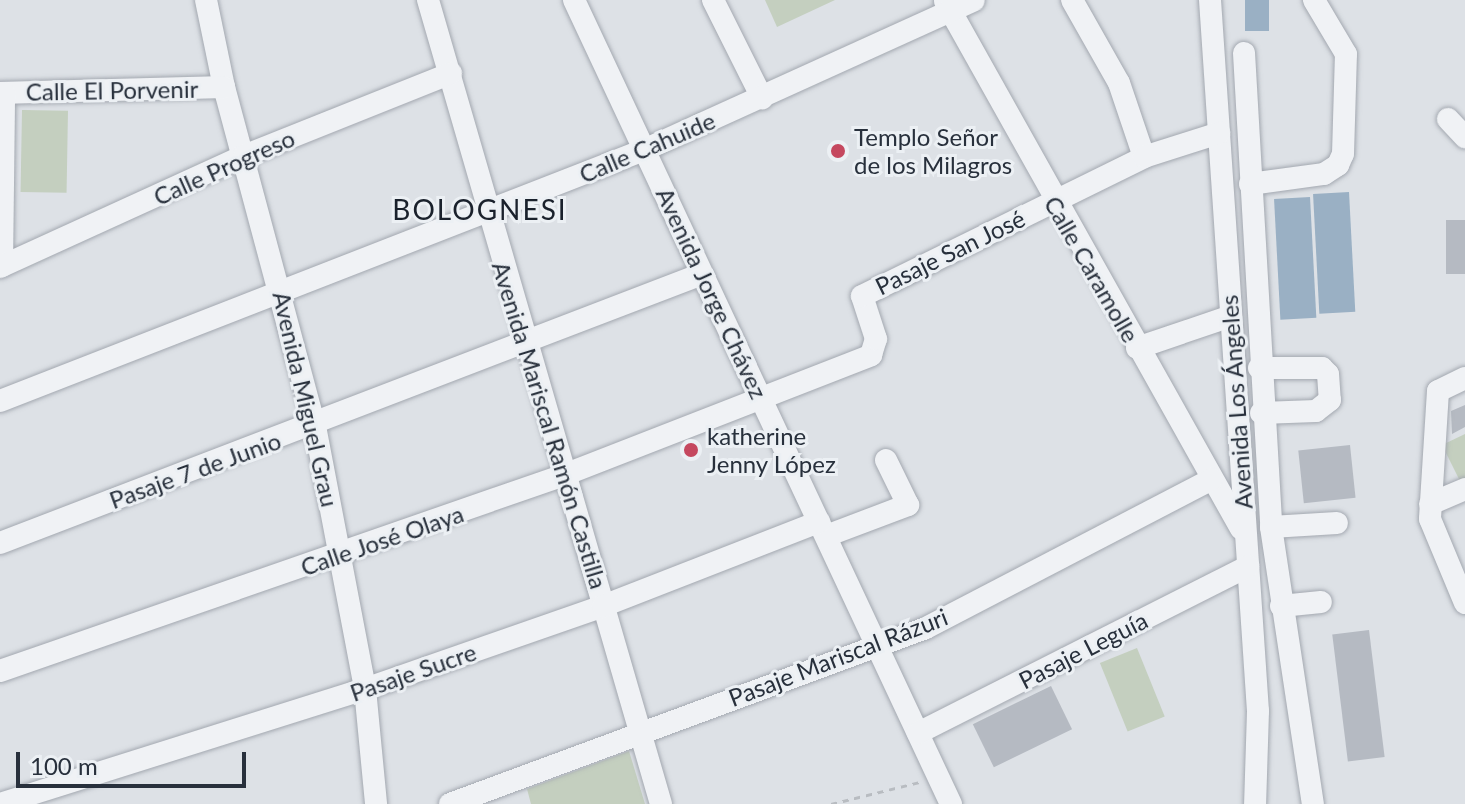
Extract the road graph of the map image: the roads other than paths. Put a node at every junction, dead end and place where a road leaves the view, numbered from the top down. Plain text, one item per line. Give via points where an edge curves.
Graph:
1 (206, 0) edge
2 (428, 0) edge
3 (574, 0) edge
4 (713, 0) edge
5 (974, 0) edge
6 (1072, 0) edge
7 (1210, 0) edge
8 (1314, 0) edge
9 (947, 6) edge
10 (1244, 53) dead end
11 (451, 73) junction
12 (224, 87) junction
13 (2, 93) edge
14 (762, 98) junction
15 (1448, 119) dead end
16 (1219, 133) junction
17 (1465, 137) edge
18 (644, 150) junction
19 (244, 156) junction
20 (1144, 157) junction
21 (1250, 184) junction
22 (1052, 200) junction
23 (487, 213) junction
24 (1, 267) edge
25 (702, 274) junction
26 (281, 290) junction
27 (861, 301) joint
28 (1231, 316) junction
29 (525, 346) junction
30 (1137, 348) junction
31 (1259, 368) junction
32 (1465, 378) edge
33 (762, 400) junction
34 (0, 401) edge
35 (1261, 413) junction
36 (315, 426) junction
37 (886, 460) dead end
38 (564, 475) junction
39 (1212, 479) junction
40 (1465, 489) edge
41 (1430, 504) junction
42 (1337, 523) dead end
43 (1271, 527) junction
44 (822, 529) junction
45 (1245, 536) junction
46 (0, 543) edge
47 (342, 555) junction
48 (1248, 566) junction
49 (1321, 602) dead end
50 (1465, 603) edge
51 (603, 606) junction
52 (1281, 606) junction
53 (878, 647) junction
54 (0, 671) edge
55 (365, 689) junction
56 (638, 731) junction
57 (918, 733) junction
58 (513, 782) junction
59 (0, 804) edge
60 (376, 804) edge
61 (450, 804) edge
62 (520, 804) edge
63 (661, 804) edge
64 (951, 804) edge
65 (1255, 804) edge
66 (1313, 804) edge

1 - 12 street, Avenida Miguel Grau
2 - 11 street, Avenida Mariscal Ramón Castilla
3 - 18 street, Avenida Jorge Chávez
4 - 14 street
5 - 9 street, Calle Cahuide
6 - 20 street via 1115,74
7 - 16 street, Avenida Los Ángeles
8 - 21 street via 1346,54 1343,154 1324,174
9 - 14 street, Calle Cahuide
9 - 22 street, Calle Caramolle
10 - 21 street
11 - 19 street, Calle Progreso
11 - 23 street, Avenida Mariscal Ramón Castilla
12 - 13 street, Calle El Porvenir
12 - 19 street, Avenida Miguel Grau
13 - 24 street
14 - 18 street, Calle Cahuide
15 - 17 street
16 - 20 street, Pasaje San José
16 - 28 street, Avenida Los Ángeles
18 - 23 street, Calle Cahuide
18 - 25 street, Avenida Jorge Chávez
19 - 24 street, Calle Progreso
19 - 26 street, Avenida Miguel Grau
20 - 22 street, Pasaje San José
21 - 31 street
22 - 27 street, Pasaje San José via 866,293
22 - 30 street, Calle Caramolle
23 - 26 street, Calle Cahuide
23 - 29 street, Avenida Mariscal Ramón Castilla
25 - 29 street, Pasaje 7 de Junio
25 - 33 street, Avenida Jorge Chávez
26 - 34 street, Calle Cahuide
26 - 36 street, Avenida Miguel Grau
27 - 33 street, Calle José Olaya via 876,339 871,355
28 - 30 street
28 - 45 street, Avenida Los Ángeles
29 - 36 street, Pasaje 7 de Junio
29 - 38 street, Avenida Mariscal Ramón Castilla
30 - 39 street, Calle Caramolle
31 - 35 street
31 - 35 street via 1322,368 1328,374 1330,400 1316,411
32 - 41 street via 1438,391
33 - 38 street, Calle José Olaya
33 - 44 street, Avenida Jorge Chávez
35 - 43 street
36 - 46 street, Pasaje 7 de Junio
36 - 47 street, Avenida Miguel Grau
37 - 44 street, Pasaje Sucre via 908,505
38 - 47 street, Calle José Olaya
38 - 51 street, Avenida Mariscal Ramón Castilla
39 - 45 street, Calle Caramolle
39 - 53 street, Pasaje Mariscal Rázuri via 926,628
40 - 41 street
41 - 50 street via 1433,533
42 - 43 street
43 - 52 street
44 - 51 street, Pasaje Sucre
44 - 53 street, Avenida Jorge Chávez
45 - 48 street, Avenida Los Ángeles
47 - 54 street, Calle José Olaya
47 - 55 street, Avenida Miguel Grau
48 - 57 street, Pasaje Leguía
48 - 65 street, Avenida Los Ángeles via 1258,711
49 - 52 street
51 - 55 street, Pasaje Sucre
51 - 56 street, Avenida Mariscal Ramón Castilla
52 - 66 street
53 - 56 street, Pasaje Mariscal Rázuri
53 - 57 street, Avenida Jorge Chávez
55 - 59 street, Pasaje Sucre
55 - 60 street, Avenida Miguel Grau
56 - 58 street, Pasaje Mariscal Rázuri
56 - 63 street, Avenida Mariscal Ramón Castilla
57 - 64 street, Avenida Jorge Chávez
58 - 61 street, Pasaje Mariscal Rázuri
58 - 62 street

